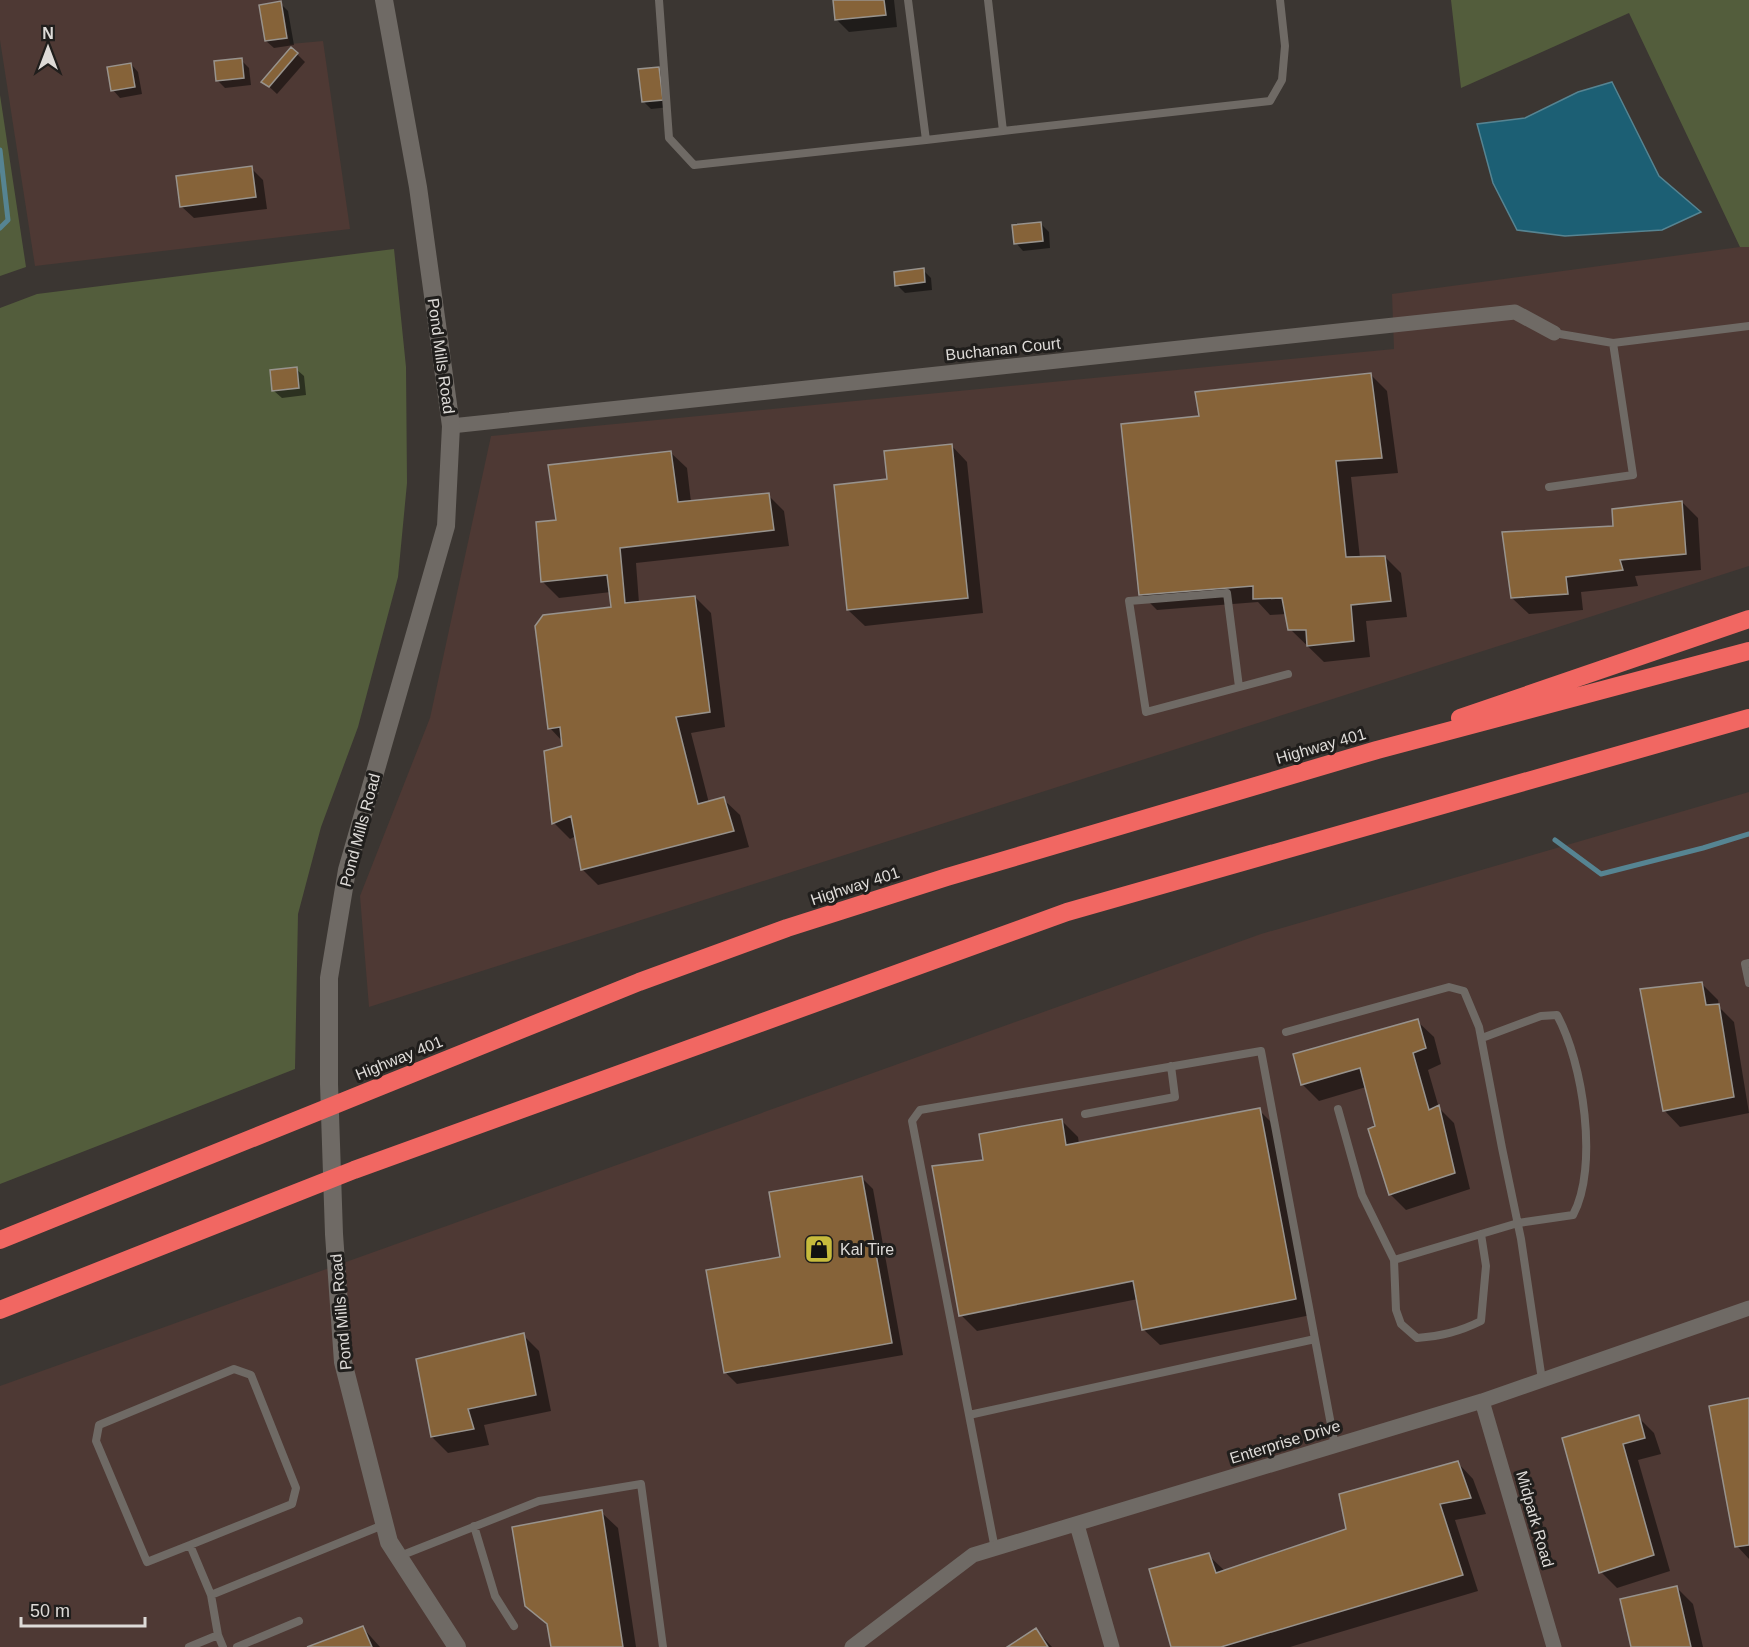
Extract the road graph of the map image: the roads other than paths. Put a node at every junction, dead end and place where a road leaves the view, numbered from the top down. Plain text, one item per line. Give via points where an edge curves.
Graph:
1 (384, 0) edge
2 (659, 0) edge
3 (908, 0) edge
4 (988, 0) edge
5 (1280, 0) edge
6 (1003, 131) junction
7 (926, 141) junction
8 (1749, 326) edge
9 (1554, 333) joint
10 (1613, 343) junction
11 (451, 426) junction
12 (1549, 487) dead end
13 (1749, 619) edge
14 (1749, 651) edge
15 (1288, 674) dead end
16 (1239, 687) junction
17 (1749, 718) edge
18 (1749, 724) edge
19 (1708, 731) junction
20 (1377, 750) junction
21 (1749, 963) edge
22 (1749, 983) edge
23 (1286, 1032) dead end
24 (1482, 1038) junction
25 (1171, 1066) junction
26 (1338, 1109) dead end
27 (1085, 1114) dead end
28 (1518, 1223) junction
29 (1481, 1234) junction
30 (0, 1240) edge
31 (1394, 1260) junction
32 (1749, 1308) edge
33 (0, 1310) edge
34 (1315, 1339) junction
35 (1542, 1380) junction
36 (1482, 1401) junction
37 (969, 1415) junction
38 (1335, 1446) junction
39 (384, 1524) junction
40 (1077, 1525) junction
41 (474, 1526) junction
42 (190, 1545) junction
43 (995, 1549) junction
44 (399, 1556) junction
45 (211, 1595) junction
46 (299, 1621) dead end
47 (514, 1626) dead end
48 (218, 1635) junction
49 (189, 1647) edge
50 (223, 1647) edge
51 (237, 1647) edge
52 (457, 1647) edge
53 (663, 1647) edge
54 (852, 1647) edge
55 (1112, 1647) edge
56 (1554, 1647) edge

1 - 11 main road, Pond Mills Road via 418,187
2 - 7 lane via 669,138 694,165
3 - 7 lane
4 - 6 lane
5 - 6 lane via 1286,46 1282,80 1270,101
6 - 7 lane
8 - 10 lane
9 - 10 lane
9 - 11 street, Buchanan Court via 1515,312
10 - 12 lane via 1633,475
11 - 39 main road, Pond Mills Road via 446,526 347,870 329,978 334,1234 343,1362
13 - 20 highway via 1481,710
14 - 20 highway, Highway 401
15 - 16 lane
16 - 16 lane via 1227,593 1129,601 1146,712
17 - 19 highway
18 - 19 highway
19 - 33 highway via 1067,912 354,1170
20 - 30 highway, Highway 401 via 947,876 787,928 639,982
21 - 22 lane via 1745,964
23 - 24 lane via 1449,987 1464,991
24 - 28 lane
24 - 28 lane via 1541,1016 1557,1016 1575,1059 1586,1128 1586,1167 1580,1202 1573,1215
25 - 27 lane via 1175,1097
25 - 34 lane via 1261,1051
25 - 37 lane via 920,1110 912,1121
26 - 31 lane via 1362,1195
28 - 29 lane
28 - 35 lane
29 - 31 lane
29 - 31 lane via 1486,1266 1481,1321 1444,1336 1417,1338 1401,1324 1396,1310
32 - 35 street, Enterprise Drive
34 - 37 lane
34 - 38 lane
35 - 36 street, Enterprise Drive
36 - 38 street, Enterprise Drive
36 - 56 street, Midpark Road
37 - 43 lane
38 - 40 street, Enterprise Drive
39 - 44 main road, Pond Mills Road via 389,1542
39 - 45 lane
40 - 43 street, Enterprise Drive
40 - 55 street
41 - 44 lane
41 - 47 lane via 495,1596
41 - 53 lane via 539,1501 641,1484
42 - 42 lane via 147,1562 96,1442 99,1425 234,1370 251,1375 296,1488 291,1504
42 - 45 lane
43 - 54 street, Enterprise Drive via 973,1555
44 - 52 main road, Pond Mills Road
45 - 48 lane
46 - 51 lane
48 - 49 lane
48 - 50 lane

